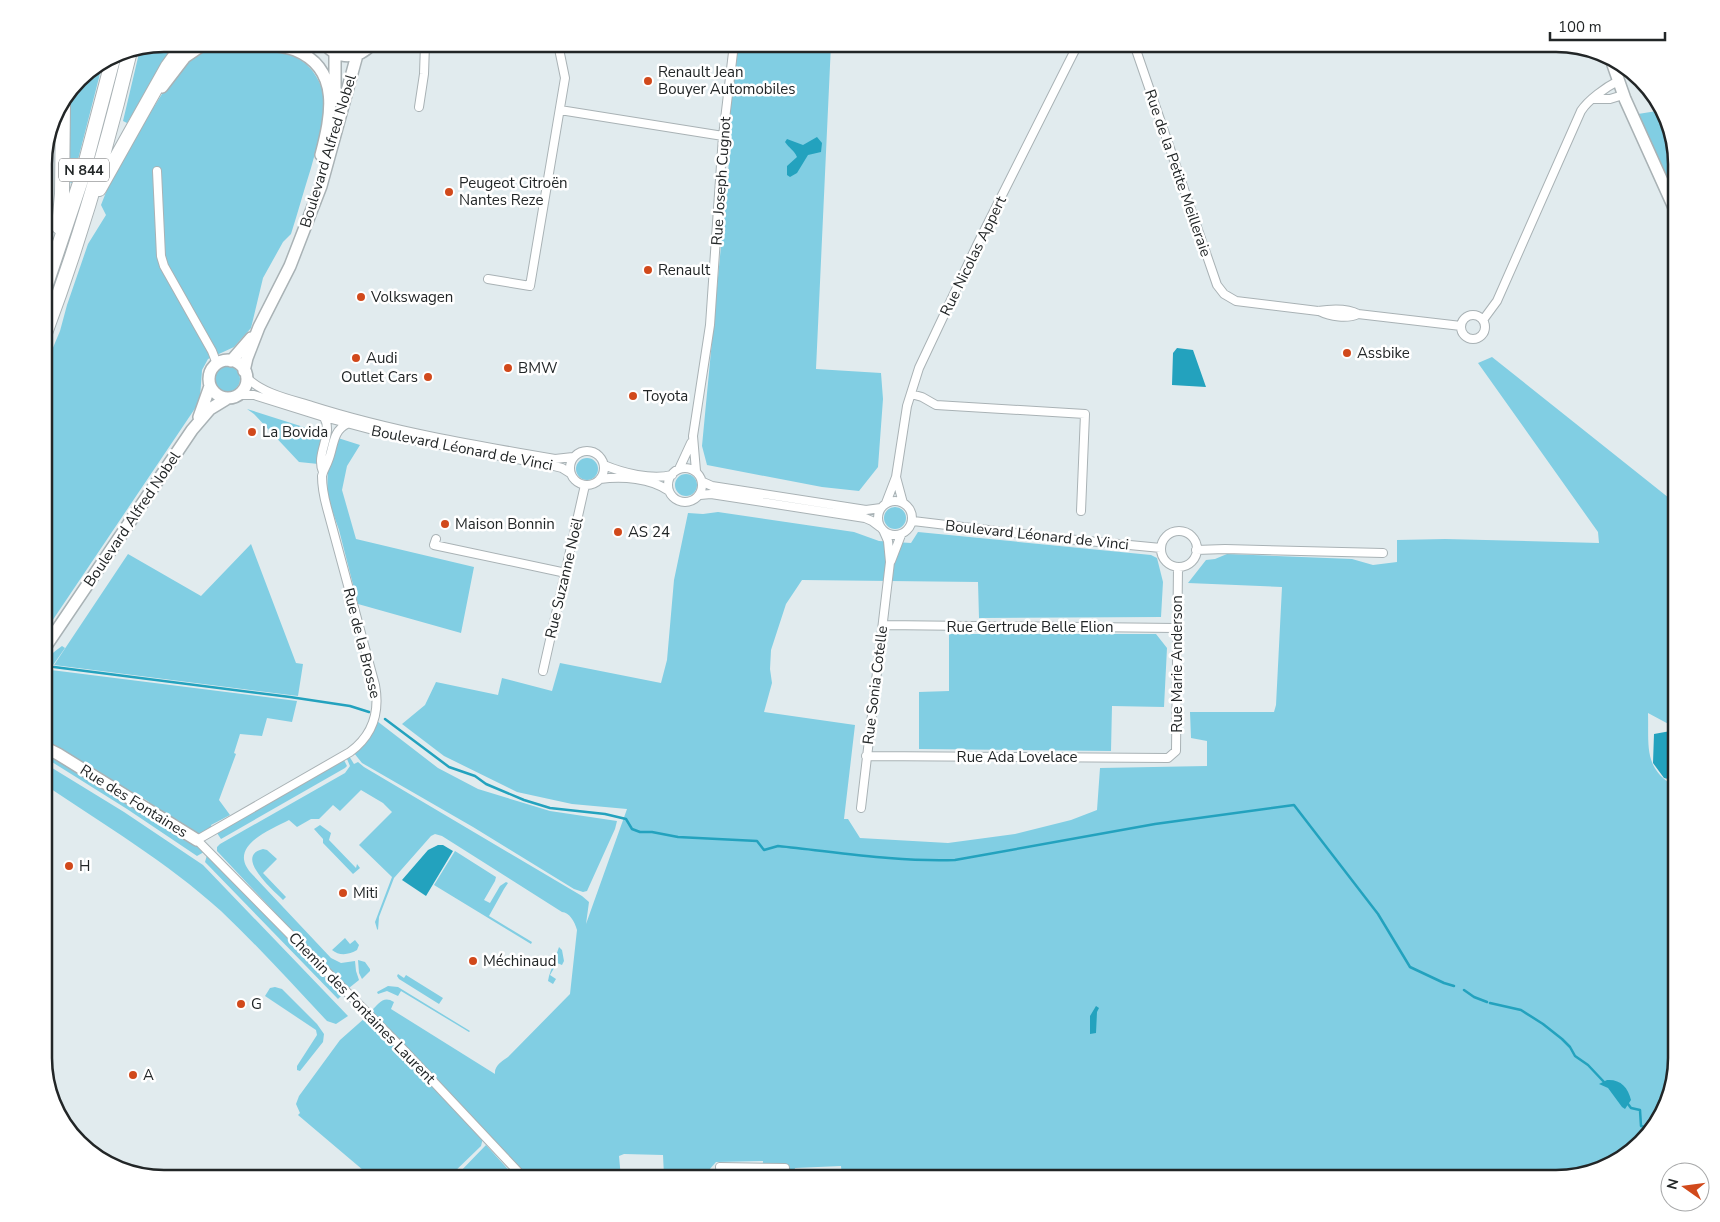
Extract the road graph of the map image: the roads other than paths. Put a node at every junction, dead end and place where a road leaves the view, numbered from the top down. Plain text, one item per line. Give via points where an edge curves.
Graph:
1 (178, 52) edge
2 (192, 52) edge
3 (296, 52) edge
4 (335, 52) joint
5 (363, 52) edge
6 (425, 52) edge
7 (560, 52) edge
8 (733, 52) edge
9 (1074, 52) edge
10 (1137, 52) edge
11 (357, 55) junction
12 (128, 58) edge
13 (111, 66) edge
14 (1614, 69) edge
15 (1618, 81) junction
16 (1623, 95) junction
17 (1594, 99) junction
18 (147, 106) junction
19 (419, 107) dead end
20 (560, 110) junction
21 (63, 117) edge
22 (723, 136) junction
23 (157, 171) dead end
24 (1668, 194) edge
25 (90, 198) junction
26 (310, 202) junction
27 (302, 237) junction
28 (53, 246) edge
29 (53, 263) edge
30 (488, 279) dead end
31 (53, 309) edge
32 (1483, 320) junction
33 (1461, 326) junction
34 (259, 327) junction
35 (231, 361) junction
36 (217, 364) junction
37 (245, 374) junction
38 (210, 386) junction
39 (911, 394) junction
40 (233, 397) junction
41 (324, 417) junction
42 (348, 424) junction
43 (192, 430) junction
44 (694, 436) junction
45 (574, 457) junction
46 (604, 465) junction
47 (679, 469) junction
48 (696, 471) junction
49 (323, 472) junction
50 (570, 473) junction
51 (672, 475) junction
52 (896, 477) junction
53 (600, 479) junction
54 (703, 482) junction
55 (585, 486) junction
56 (669, 491) junction
57 (700, 495) junction
58 (903, 502) junction
59 (884, 506) junction
60 (1081, 511) dead end
61 (913, 521) junction
62 (882, 530) junction
63 (901, 535) junction
64 (436, 539) dead end
65 (1161, 548) junction
66 (1196, 550) junction
67 (1383, 554) dead end
68 (890, 562) junction
69 (1178, 567) junction
70 (566, 573) junction
71 (883, 625) junction
72 (1176, 628) junction
73 (53, 636) edge
74 (542, 671) dead end
75 (53, 751) edge
76 (866, 756) junction
77 (1168, 758) joint
78 (861, 808) dead end
79 (197, 840) junction
80 (785, 1168) dead end
81 (516, 1170) edge
82 (720, 1170) edge

1 - 18 highway
2 - 18 main road
3 - 26 main road via 318,68 329,88 331,100
4 - 11 main road
4 - 26 main road, Boulevard Alfred Nobel via 334,111 324,160
5 - 11 main road
6 - 19 street
7 - 20 street via 565,78
8 - 22 street, Rue Joseph Cugnot
9 - 39 street, Rue Nicolas Appert via 919,368
10 - 33 street, Rue de la Petite Meilleraie via 1217,285 1228,298 1328,315 1352,317 1358,314
11 - 27 main road, Boulevard Alfred Nobel via 321,186
12 - 25 highway, N 844
13 - 29 highway, N 844 via 81,180
14 - 15 main road
15 - 16 main road
15 - 17 street
16 - 17 street
16 - 24 main road
17 - 32 street via 1581,111 1497,301
18 - 25 highway via 98,191
20 - 22 street
20 - 30 street via 530,286
21 - 28 highway via 62,211
22 - 44 street, Rue Joseph Cugnot via 710,325
23 - 36 street via 164,266
25 - 31 highway, N 844
26 - 27 main road
27 - 34 main road, Boulevard Alfred Nobel
32 - 33 street via 1477,315 1469,315
32 - 33 street via 1484,330 1476,338 1465,336
34 - 35 main road, Boulevard Alfred Nobel
34 - 37 main road, Boulevard Alfred Nobel via 247,358
35 - 36 main road
35 - 37 main road via 237,363
36 - 38 main road via 210,374
37 - 40 main road via 244,387
37 - 45 street, Boulevard Léonard de Vinci via 258,386 277,396 404,432 555,460
38 - 40 main road via 217,395
38 - 43 main road
39 - 52 street, Rue Nicolas Appert
39 - 60 street via 936,405 1085,414
40 - 41 street, Boulevard Léonard de Vinci via 254,395
40 - 43 main road, Boulevard Alfred Nobel via 210,409
41 - 42 street, Boulevard Léonard de Vinci
41 - 49 street, Rue de la Brosse via 328,427 320,457
42 - 49 street, Rue de la Brosse via 336,433
42 - 50 street, Boulevard Léonard de Vinci via 403,438 554,466
43 - 73 main road, Boulevard Alfred Nobel
44 - 47 street, Rue Joseph Cugnot
44 - 48 street, Rue Joseph Cugnot
45 - 46 street via 584,451 591,452 597,454
45 - 50 street
46 - 51 street via 654,476
46 - 53 street
47 - 48 street
47 - 51 street
48 - 54 street
49 - 79 street, Rue de la Brosse via 327,508 375,685 377,699 372,728 344,757
50 - 55 street via 576,482
51 - 56 street via 668,481
52 - 58 street
52 - 59 street
53 - 55 street
53 - 56 street via 614,477 653,483
54 - 57 street
54 - 59 street via 866,510
55 - 70 street, Rue Suzanne Noël
56 - 57 street via 681,502 695,500
57 - 62 street via 711,494 865,518
58 - 59 street via 892,501
58 - 61 street via 911,510
59 - 62 street via 878,518
61 - 63 street
61 - 65 street, Boulevard Léonard de Vinci
62 - 63 street
62 - 68 street via 888,541
63 - 68 street
64 - 70 street via 434,545
65 - 66 street via 1168,535 1182,532 1191,536
65 - 69 street via 1167,563
66 - 67 street
66 - 69 street via 1191,562
68 - 71 street, Rue Sonia Cotelle
69 - 72 street, Rue Marie Anderson
70 - 74 street, Rue Suzanne Noël
71 - 72 street, Rue Gertrude Belle Elion
71 - 76 street, Rue Sonia Cotelle
72 - 77 street, Rue Marie Anderson via 1176,751
75 - 79 main road, Rue des Fontaines
76 - 77 street, Rue Ada Lovelace
76 - 78 street, Rue Sonia Cotelle
79 - 81 street, Chemin des Fontaines Laurent via 399,1045
80 - 82 street via 720,1167

